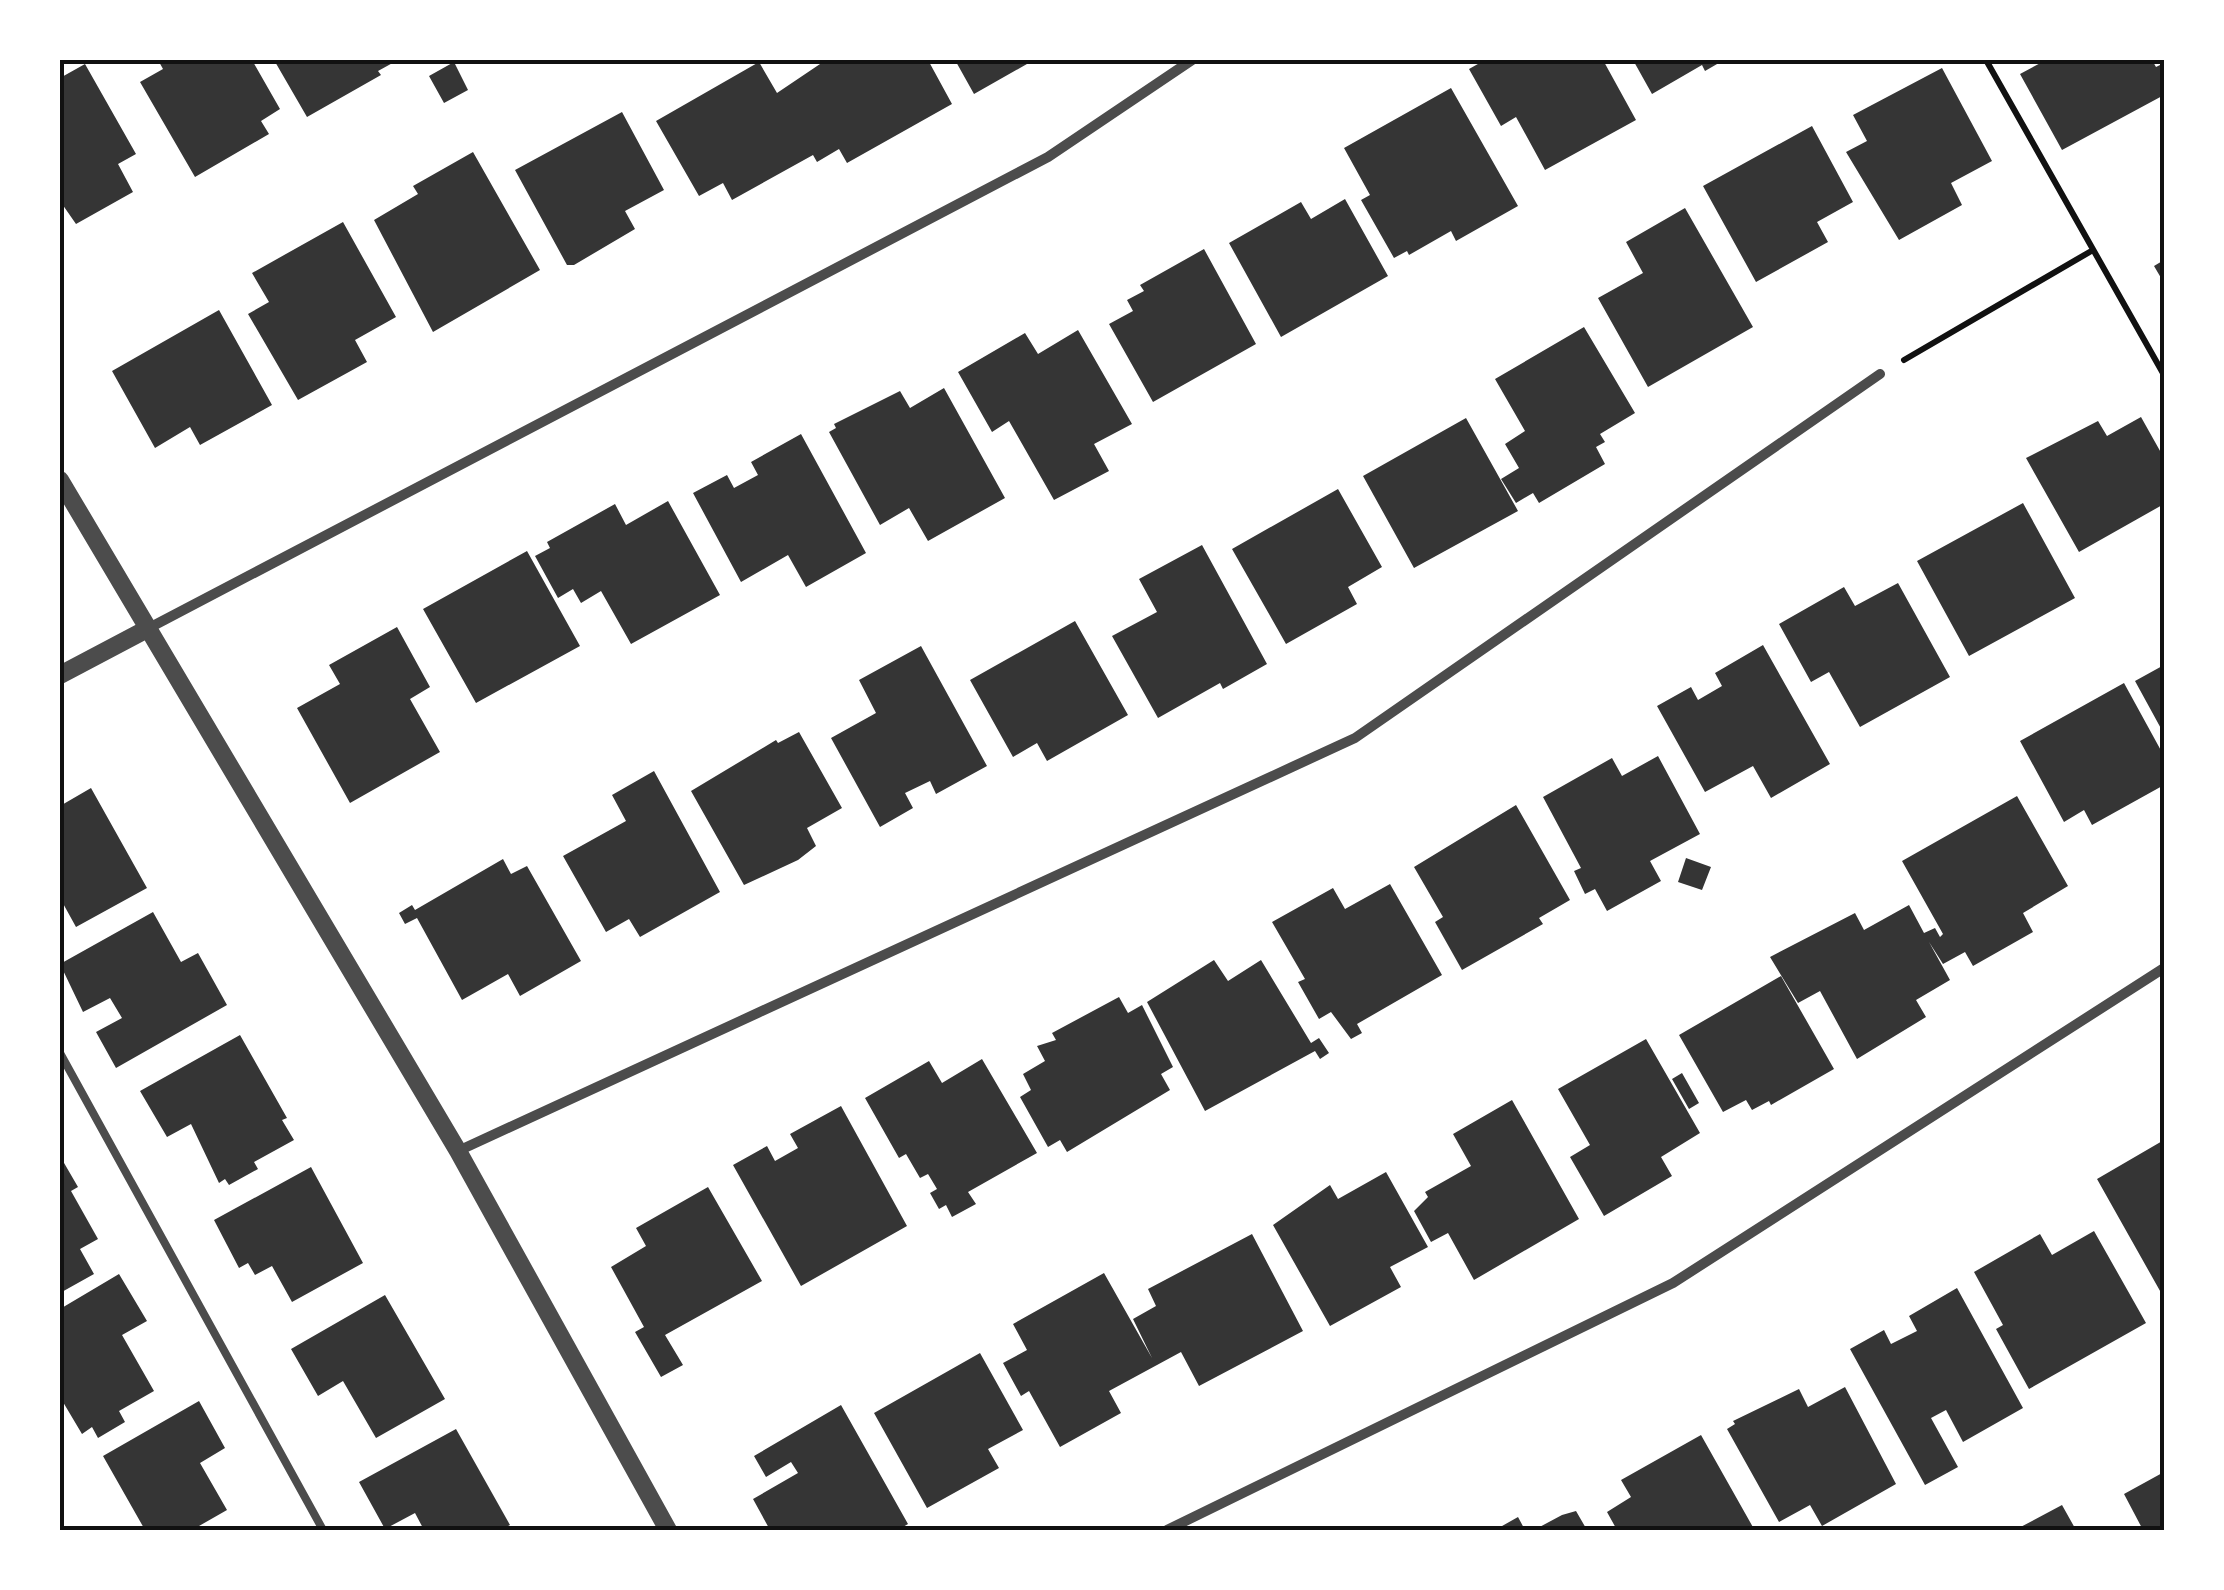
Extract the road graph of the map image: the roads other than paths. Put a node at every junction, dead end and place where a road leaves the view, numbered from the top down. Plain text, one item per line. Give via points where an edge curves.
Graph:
1 (1192, 60) edge
2 (1880, 374) road end
3 (60, 480) edge
4 (149, 628) junction
5 (60, 675) edge
6 (2164, 968) edge
7 (60, 1053) edge
8 (458, 1151) junction
9 (323, 1530) edge
10 (668, 1530) edge
11 (1167, 1530) edge

1 - 4 street via 1048,157
2 - 8 street via 1355,738
3 - 4 street
4 - 5 street
4 - 8 street
6 - 11 street via 1673,1283
7 - 9 lane
8 - 10 street

